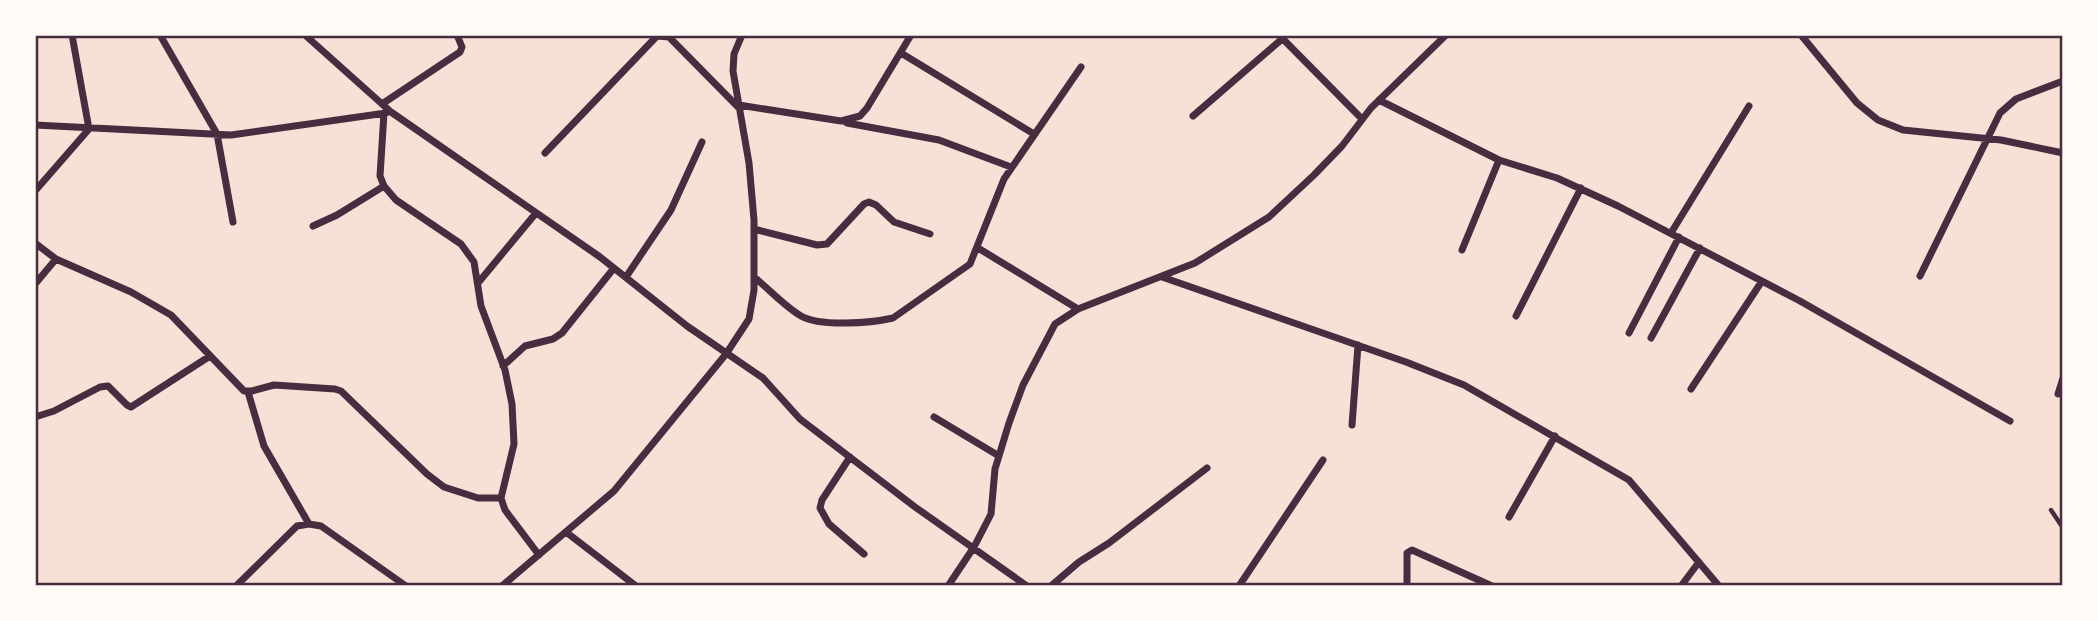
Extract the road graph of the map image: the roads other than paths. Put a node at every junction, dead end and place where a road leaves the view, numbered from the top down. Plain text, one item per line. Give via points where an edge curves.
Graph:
1 (72, 35) edge
2 (160, 35) edge
3 (305, 35) edge
4 (318, 35) edge
5 (457, 35) edge
6 (664, 35) edge
7 (741, 35) edge
8 (911, 35) edge
9 (1446, 35) edge
10 (1801, 35) edge
11 (1281, 37) edge
12 (311, 41) junction
13 (901, 52) junction
14 (1081, 67) dead end
15 (2063, 81) edge
16 (1379, 100) junction
17 (382, 104) junction
18 (740, 107) junction
19 (1749, 107) dead end
20 (388, 113) junction
21 (1193, 116) dead end
22 (1362, 119) junction
23 (841, 121) junction
24 (35, 125) edge
25 (89, 129) junction
26 (217, 134) junction
27 (1034, 134) junction
28 (1986, 140) junction
29 (702, 142) dead end
30 (545, 153) dead end
31 (2063, 153) edge
32 (1499, 160) junction
33 (1011, 167) junction
34 (384, 186) junction
35 (1581, 188) junction
36 (35, 191) edge
37 (536, 213) junction
38 (233, 222) dead end
39 (313, 226) dead end
40 (754, 229) junction
41 (1671, 233) junction
42 (930, 234) dead end
43 (1679, 237) junction
44 (35, 243) edge
45 (978, 247) junction
46 (1700, 248) junction
47 (1462, 250) dead end
48 (56, 258) junction
49 (614, 268) junction
50 (1161, 276) junction
51 (1920, 276) dead end
52 (626, 277) junction
53 (754, 277) junction
54 (1762, 281) junction
55 (478, 283) junction
56 (35, 284) edge
57 (1078, 309) junction
58 (1516, 316) dead end
59 (1629, 334) dead end
60 (1651, 338) dead end
61 (1358, 345) junction
62 (726, 354) junction
63 (210, 356) junction
64 (503, 366) junction
65 (2063, 378) edge
66 (1691, 389) dead end
67 (248, 392) junction
68 (2058, 394) dead end
69 (35, 417) edge
70 (934, 417) dead end
71 (2010, 421) dead end
72 (1352, 425) dead end
73 (1555, 436) junction
74 (999, 456) junction
75 (850, 457) junction
76 (1322, 460) dead end
77 (1208, 468) dead end
78 (501, 498) junction
79 (2050, 510) dead end
80 (1509, 517) dead end
81 (309, 524) junction
82 (2063, 528) edge
83 (566, 532) junction
84 (974, 547) junction
85 (864, 554) dead end
86 (539, 555) junction
87 (1699, 562) junction
88 (236, 586) edge
89 (406, 586) edge
90 (502, 586) edge
91 (636, 586) edge
92 (948, 586) edge
93 (1027, 586) edge
94 (1051, 586) edge
95 (1239, 586) edge
96 (1407, 586) edge
97 (1492, 586) edge
98 (1681, 586) edge
99 (1719, 586) edge

1 - 25 street
2 - 26 street
3 - 12 street
4 - 12 street
5 - 17 street via 460,52
6 - 18 street
6 - 30 street via 651,40
7 - 18 street via 733,71
8 - 13 street
9 - 16 street
10 - 28 street via 1857,103 1878,120 1903,130
11 - 21 street
11 - 22 street
12 - 17 street
13 - 23 street via 867,108 860,116
13 - 27 street
14 - 27 street
15 - 28 street via 2009,103
16 - 22 street
16 - 32 street
17 - 20 street
18 - 23 street
18 - 40 street
19 - 41 street
20 - 26 street
20 - 34 street via 380,176
20 - 37 street
22 - 50 street via 1333,156 1269,216 1195,263
23 - 33 street via 939,140
24 - 25 street
25 - 26 street
25 - 36 street
26 - 38 street
27 - 33 street
28 - 31 street
28 - 51 street
29 - 52 street via 671,209
32 - 35 street
32 - 47 street
33 - 45 street
34 - 39 street
34 - 55 street via 396,200 461,244 474,262
35 - 41 street
35 - 58 street
37 - 49 street
37 - 55 street
40 - 42 street via 827,244 869,202 903,227
40 - 53 street
41 - 43 street
43 - 46 street
43 - 59 street
44 - 48 street
45 - 53 street via 964,270 893,318 882,320 812,320
45 - 57 street
46 - 54 street
46 - 60 street
48 - 56 street
48 - 63 street via 171,315
49 - 52 street
49 - 64 street via 562,333 525,346
50 - 57 street
50 - 61 street
52 - 62 street
53 - 62 street via 749,319
54 - 66 street
54 - 71 street
55 - 64 street via 481,306
57 - 74 street via 1055,324 1036,357
61 - 72 street
61 - 73 street via 1464,385
62 - 75 street via 763,378 800,419
62 - 83 street via 614,491
63 - 67 street
63 - 69 street via 131,407 107,386
64 - 78 street via 512,404 514,444
65 - 68 street
67 - 78 street via 274,385 335,388 444,487 478,498
67 - 81 street via 264,446
70 - 74 street
73 - 80 street
73 - 87 street via 1629,480
74 - 84 street via 991,514
75 - 84 street
75 - 85 street via 820,508 829,524
76 - 95 street
77 - 94 street
78 - 86 street
79 - 82 lane
81 - 88 street via 297,526
81 - 89 street via 321,526
83 - 86 street
83 - 91 street
84 - 92 street
84 - 93 street
86 - 90 street
87 - 98 street
87 - 99 street
96 - 97 street via 1407,553 1412,550

